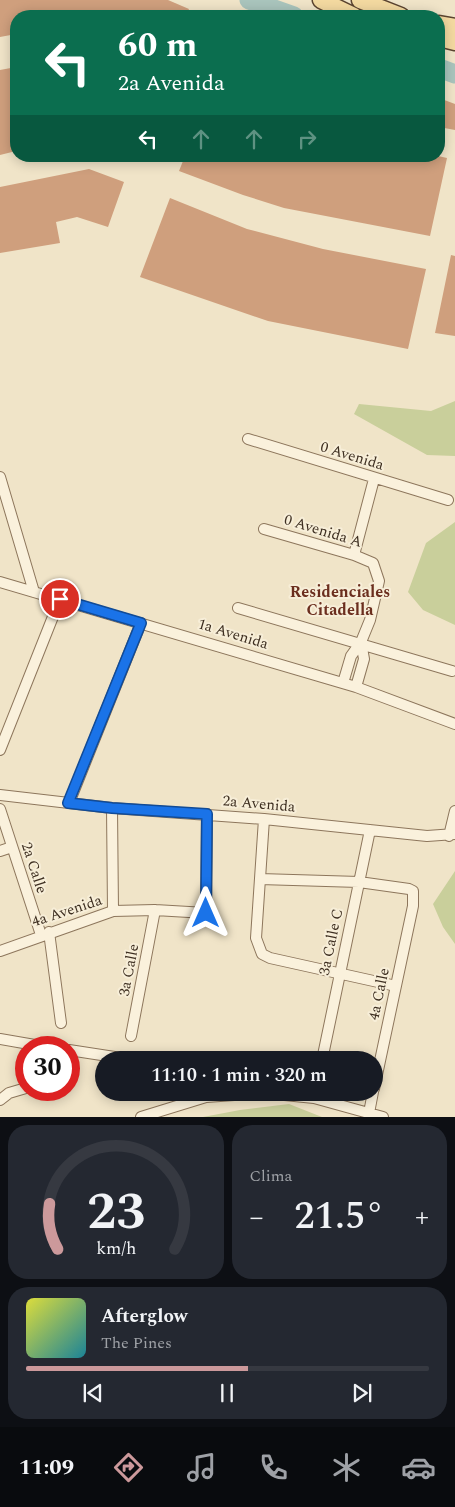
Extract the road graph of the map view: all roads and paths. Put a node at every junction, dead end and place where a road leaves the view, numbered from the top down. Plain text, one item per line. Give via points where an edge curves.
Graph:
1 (321, 0) edge
2 (360, 0) edge
3 (342, 10) edge
4 (386, 10) edge
5 (248, 439) dead end
6 (0, 477) edge
7 (374, 479) junction
8 (448, 500) dead end
9 (264, 529) dead end
10 (354, 555) junction
11 (0, 582) edge
12 (34, 592) junction
13 (60, 599) junction
14 (238, 608) dead end
15 (141, 623) junction
16 (361, 642) junction
17 (452, 671) dead end
18 (342, 683) junction
19 (356, 687) junction
20 (455, 724) edge
21 (0, 750) edge
22 (0, 795) edge
23 (68, 803) junction
24 (112, 808) junction
25 (0, 809) edge
26 (455, 811) edge
27 (207, 814) junction
28 (264, 818) junction
29 (370, 830) junction
30 (452, 835) edge
31 (12, 847) junction
32 (0, 851) edge
33 (260, 879) junction
34 (359, 882) junction
35 (155, 910) junction
36 (114, 912) junction
37 (45, 934) junction
38 (0, 951) edge
39 (341, 974) junction
40 (396, 986) junction
41 (61, 1023) dead end
42 (131, 1036) dead end
43 (0, 1040) edge
44 (15, 1042) edge
45 (324, 1051) edge
46 (382, 1051) edge
47 (80, 1052) edge
48 (95, 1054) edge
49 (15, 1091) edge
50 (0, 1100) edge
51 (193, 1101) edge
52 (331, 1101) edge
53 (371, 1101) edge
54 (369, 1113) junction
55 (141, 1117) edge
56 (383, 1117) edge

1 - 3 main road
2 - 4 main road
5 - 7 street, 0 Avenida
6 - 12 street
7 - 8 street, 0 Avenida
7 - 10 street
9 - 10 street, 0 Avenida A
10 - 16 street, 0 Avenida A via 373,563 378,581 370,620
11 - 12 street, 1a Avenida
12 - 13 street, 1a Avenida
13 - 15 street, 1a Avenida
13 - 21 street
14 - 16 street
15 - 18 street, 1a Avenida
15 - 23 street
16 - 17 street
16 - 18 street via 351,656
16 - 19 street via 364,659
18 - 19 street, 1a Avenida
19 - 20 street, 1a Avenida
22 - 23 street, 2a Avenida
23 - 24 street, 2a Avenida
24 - 27 street, 2a Avenida
24 - 36 street
25 - 31 street, 2a Calle
26 - 30 street
27 - 28 street, 2a Avenida
27 - 35 street, 4a Avenida via 206,913
28 - 29 street, 2a Avenida
28 - 33 street
29 - 30 street, 2a Avenida via 427,836
29 - 34 street, 3a Calle C
31 - 32 street
31 - 37 street, 2a Calle
33 - 34 street
33 - 39 street via 256,938 262,954
34 - 39 street, 3a Calle C
34 - 40 street, 4a Calle via 413,891 413,906
35 - 36 street, 4a Avenida
35 - 42 street, 3a Calle
36 - 37 street, 4a Avenida
37 - 38 street, 4a Avenida
37 - 41 street, 2a Calle
39 - 40 street
39 - 45 street, 3a Calle C
40 - 46 street, 4a Calle
43 - 44 street
47 - 48 street
49 - 50 street
51 - 55 street
52 - 54 street
53 - 54 street, 4a Calle
54 - 56 street

